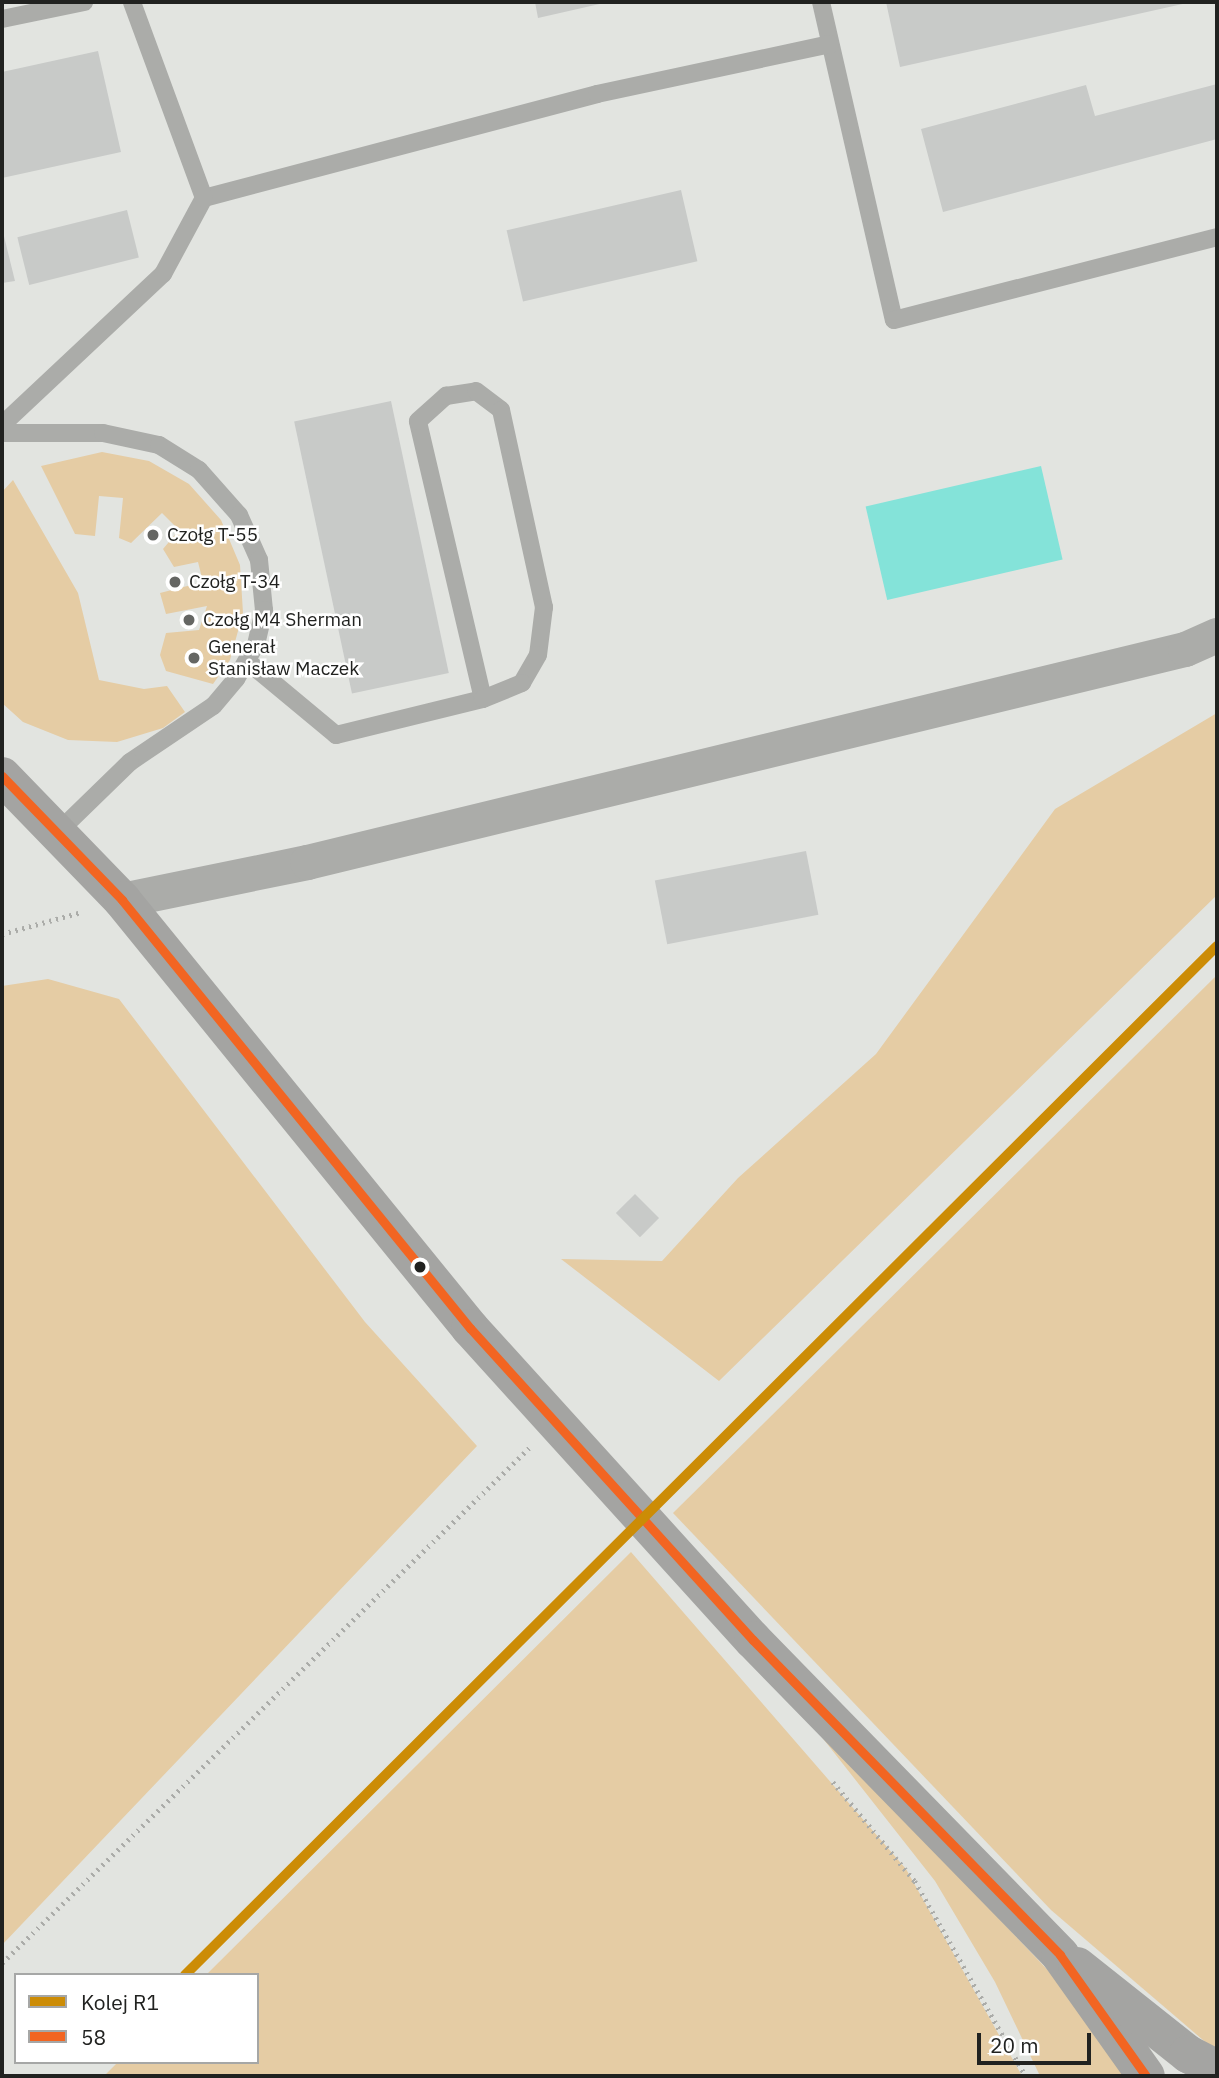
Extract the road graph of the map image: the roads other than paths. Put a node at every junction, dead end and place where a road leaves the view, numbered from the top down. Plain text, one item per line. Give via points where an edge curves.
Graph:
1 (84, 2) edge
2 (132, 2) edge
3 (821, 2) edge
4 (2, 19) edge
5 (831, 44) junction
6 (204, 198) junction
7 (1217, 237) edge
8 (2, 425) edge
9 (2, 433) edge
10 (1217, 635) edge
11 (247, 661) junction
12 (483, 699) junction
13 (2, 776) edge
14 (58, 832) junction
15 (122, 900) junction
16 (1060, 1955) junction
17 (1217, 2069) edge
18 (1146, 2076) edge

1 - 4 lane
2 - 6 lane
3 - 5 lane
5 - 6 lane via 597,94
5 - 7 lane via 894,320
6 - 8 lane via 163,274
9 - 11 lane via 103,433 159,445 199,470 239,515 259,560 264,610
10 - 15 street via 1185,649 307,862
11 - 12 lane via 335,735
11 - 14 lane via 213,706 130,762
12 - 12 lane via 418,421 446,396 476,391 501,410 544,607 538,654 522,683
13 - 14 main road
14 - 15 main road
15 - 16 main road via 413,1262 753,1640
16 - 17 main road
16 - 18 main road

